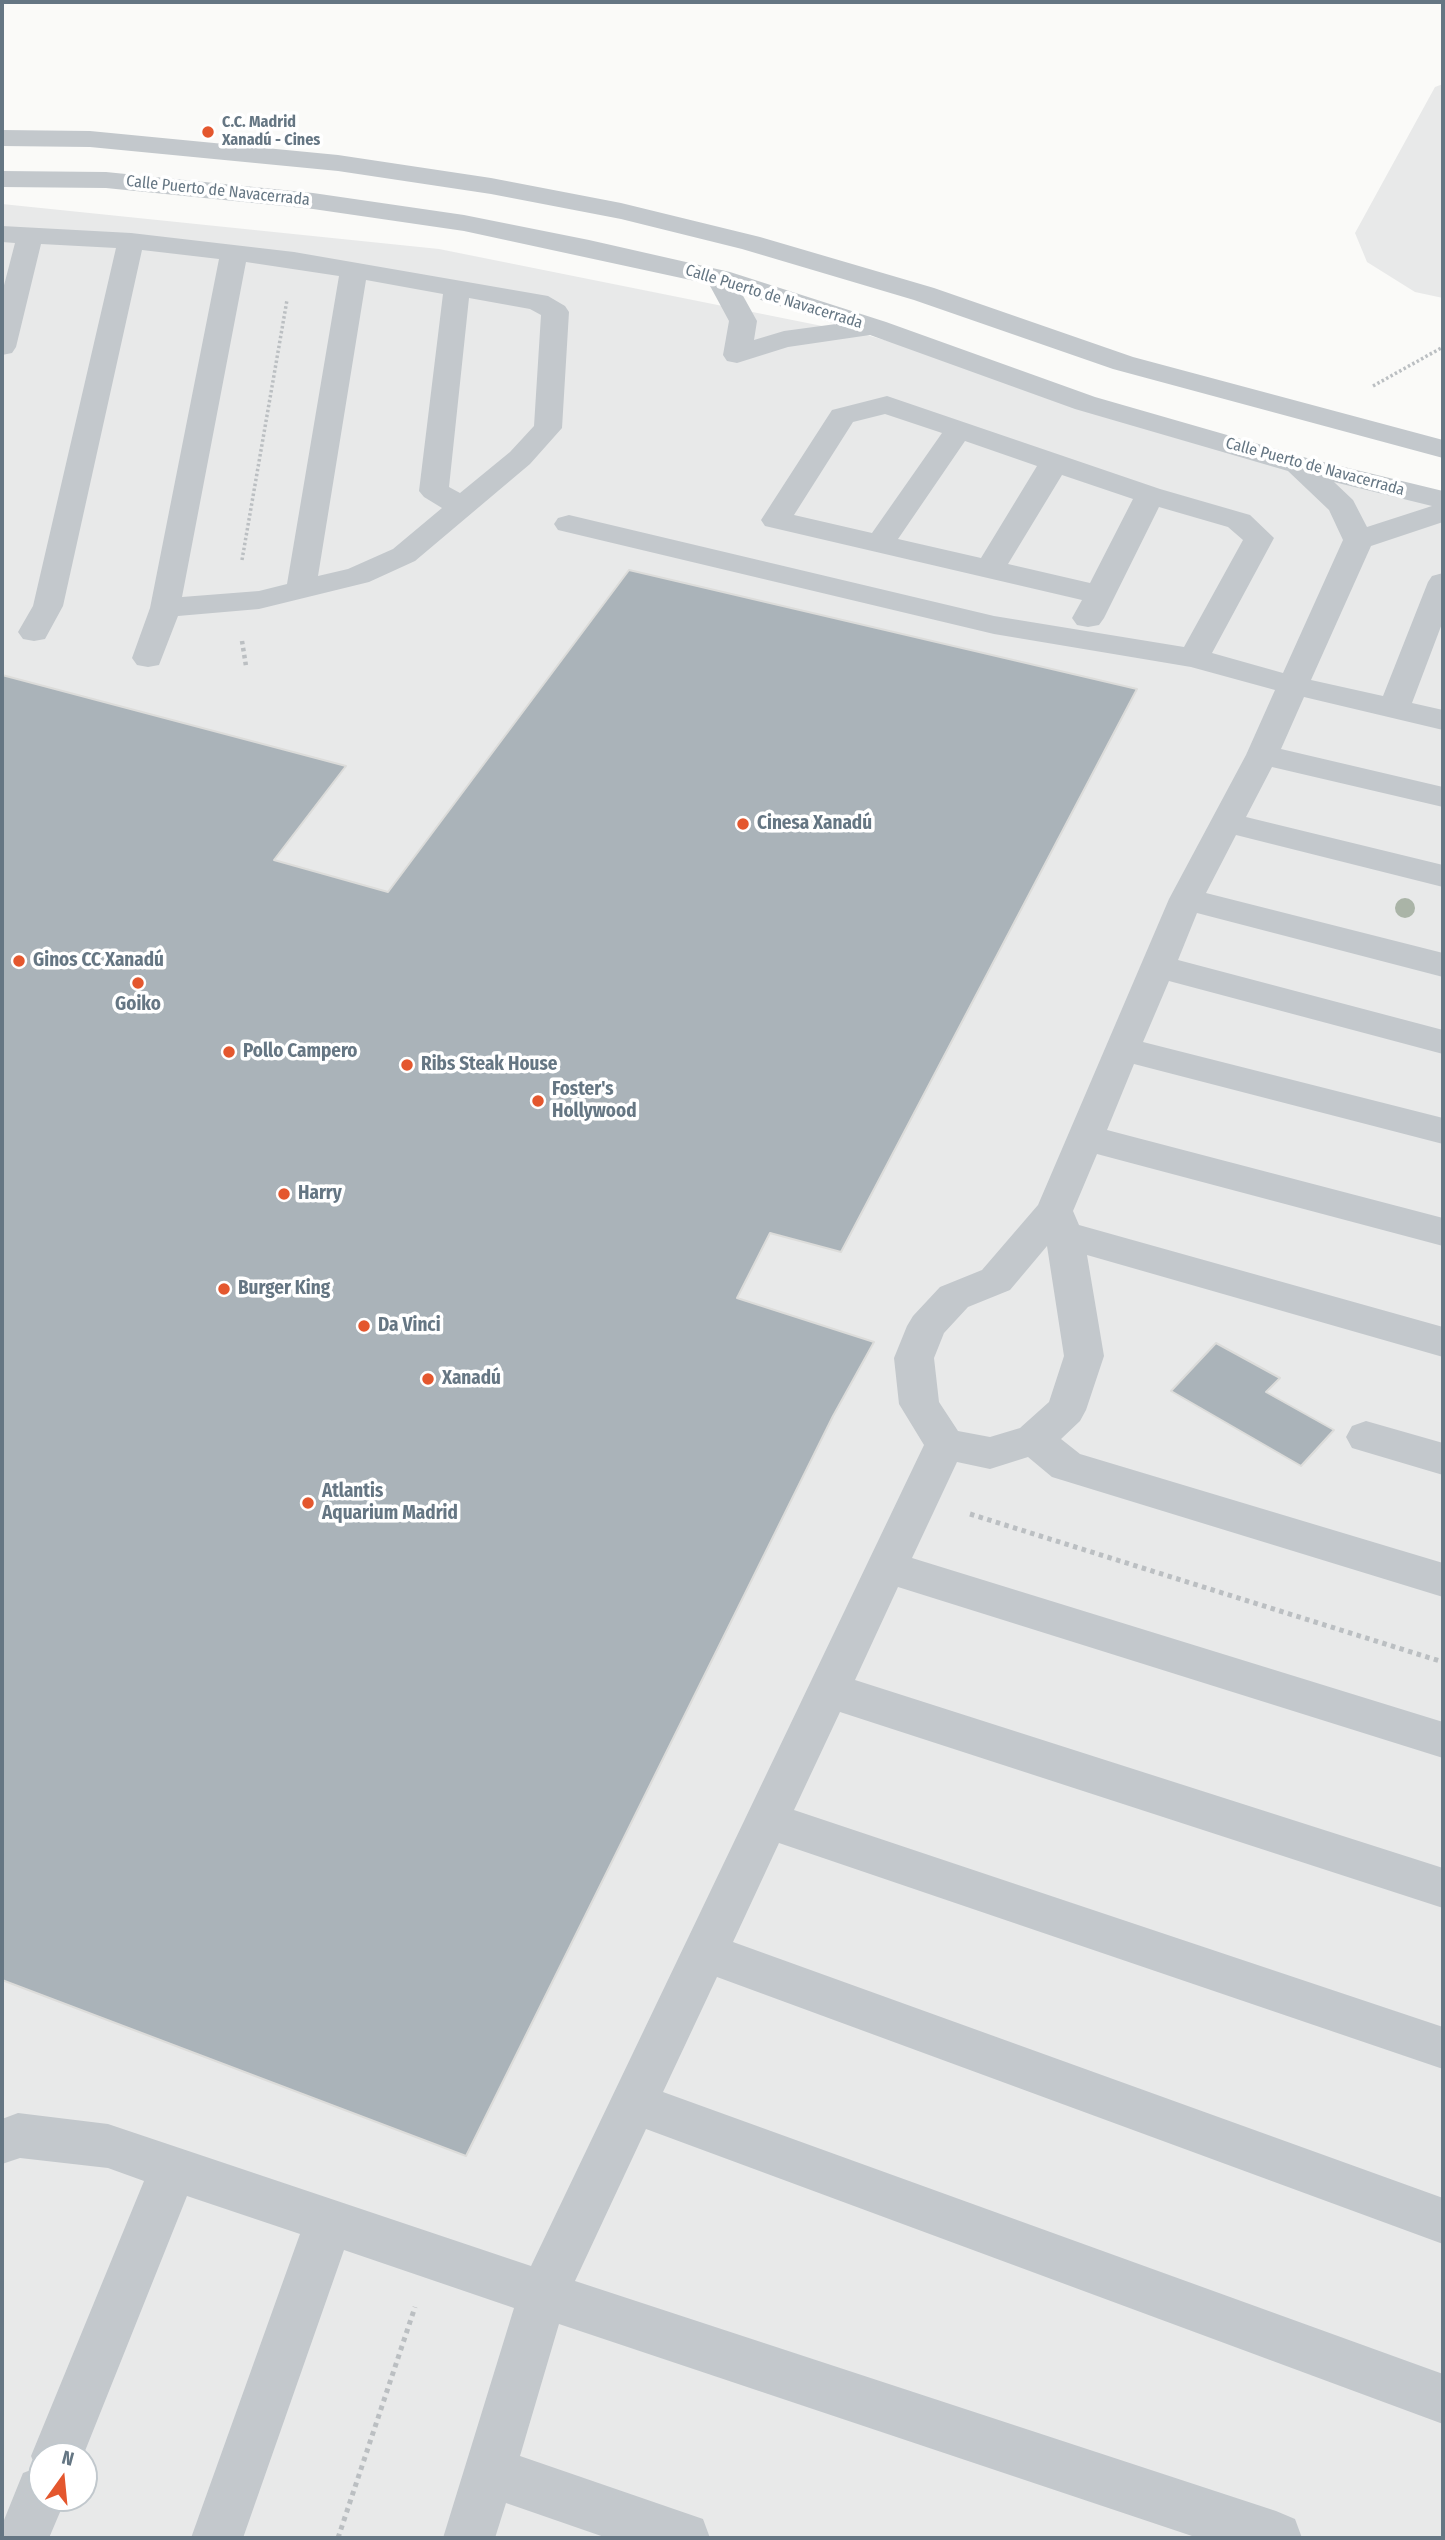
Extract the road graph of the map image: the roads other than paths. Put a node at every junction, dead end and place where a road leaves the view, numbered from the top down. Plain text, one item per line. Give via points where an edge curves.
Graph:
1 (2, 138) edge
2 (2, 179) edge
3 (16, 234) edge
4 (131, 241) junction
5 (234, 253) junction
6 (354, 270) junction
7 (720, 278) junction
8 (457, 288) junction
9 (877, 328) junction
10 (2, 347) edge
11 (959, 430) junction
12 (1443, 449) edge
13 (1054, 463) junction
14 (1298, 465) junction
15 (1150, 495) junction
16 (1443, 500) edge
17 (462, 507) junction
18 (1443, 513) edge
19 (569, 524) dead end
20 (1358, 540) junction
21 (879, 544) junction
22 (989, 570) junction
23 (1443, 582) edge
24 (301, 589) junction
25 (1100, 595) junction
26 (165, 608) junction
27 (34, 632) dead end
28 (1078, 639) junction
29 (1432, 639) edge
30 (1194, 657) junction
31 (148, 658) dead end
32 (1292, 685) junction
33 (1394, 708) junction
34 (1443, 720) edge
35 (1262, 755) junction
36 (1443, 797) edge
37 (1225, 822) junction
38 (1443, 876) edge
39 (1186, 899) junction
40 (1443, 965) edge
41 (1158, 966) junction
42 (1443, 1042) edge
43 (1123, 1049) junction
44 (1443, 1131) edge
45 (1086, 1138) junction
46 (1058, 1223) junction
47 (1443, 1232) edge
48 (1443, 1342) edge
49 (1366, 1437) dead end
50 (1034, 1440) junction
51 (945, 1444) junction
52 (1443, 1459) edge
53 (887, 1567) junction
54 (1443, 1580) edge
55 (829, 1690) junction
56 (1443, 1740) edge
57 (767, 1820) junction
58 (1443, 1888) edge
59 (705, 1952) junction
60 (1443, 2048) edge
61 (634, 2103) junction
62 (2, 2142) edge
63 (174, 2168) junction
64 (1443, 2221) edge
65 (330, 2222) junction
66 (544, 2294) junction
67 (1443, 2399) edge
68 (63, 2442) edge
69 (490, 2472) junction
70 (34, 2512) edge
71 (23, 2538) edge
72 (217, 2538) edge
73 (469, 2538) edge
74 (684, 2538) edge
75 (1276, 2538) edge

1 - 12 street via 90,139 338,163 621,211 924,294 1123,363
2 - 7 street, Calle Puerto de Navacerrada via 106,180 313,201 489,228
3 - 4 street
3 - 10 street
4 - 5 street
4 - 27 street via 48,606
5 - 6 street
5 - 26 street
6 - 8 street
6 - 24 street
7 - 9 street, Calle Puerto de Navacerrada
7 - 9 street via 743,321 737,355 784,339
8 - 17 street via 434,491
8 - 17 street via 538,302 555,312 548,428
9 - 14 street, Calle Puerto de Navacerrada via 1085,403
11 - 13 street
11 - 21 street
11 - 21 street via 887,405 842,416 776,520
13 - 15 street
13 - 22 street
14 - 16 street, Calle Puerto de Navacerrada
14 - 20 street via 1342,506
15 - 25 street
15 - 30 street via 1240,521 1259,538
17 - 24 street via 404,555 358,576
18 - 20 street
19 - 28 street via 994,625
20 - 32 street
21 - 22 street
22 - 25 street
23 - 29 street
24 - 26 street via 259,600
25 - 28 street
26 - 31 street
28 - 30 street
29 - 33 street
30 - 32 street
32 - 33 street
32 - 35 street
33 - 34 street
35 - 36 street
35 - 37 street
37 - 38 street
37 - 39 street
39 - 40 street
39 - 41 street
41 - 42 street
41 - 43 street
43 - 44 street
43 - 45 street
45 - 46 street
45 - 47 street
46 - 48 street
46 - 50 street via 1084,1356 1066,1410
46 - 51 street via 996,1280 954,1297 927,1326 914,1358 919,1404
49 - 52 street
50 - 51 street via 990,1453
50 - 54 street via 1066,1466
51 - 53 street
53 - 55 street
53 - 56 street
55 - 57 street
55 - 58 street
57 - 59 street
57 - 60 street
59 - 61 street
59 - 64 street
61 - 66 street
61 - 67 street
62 - 63 street via 18,2136 108,2146
63 - 65 street
63 - 68 street
65 - 66 street
65 - 72 street
66 - 69 street
66 - 75 street
69 - 73 street
69 - 74 street
70 - 71 street

